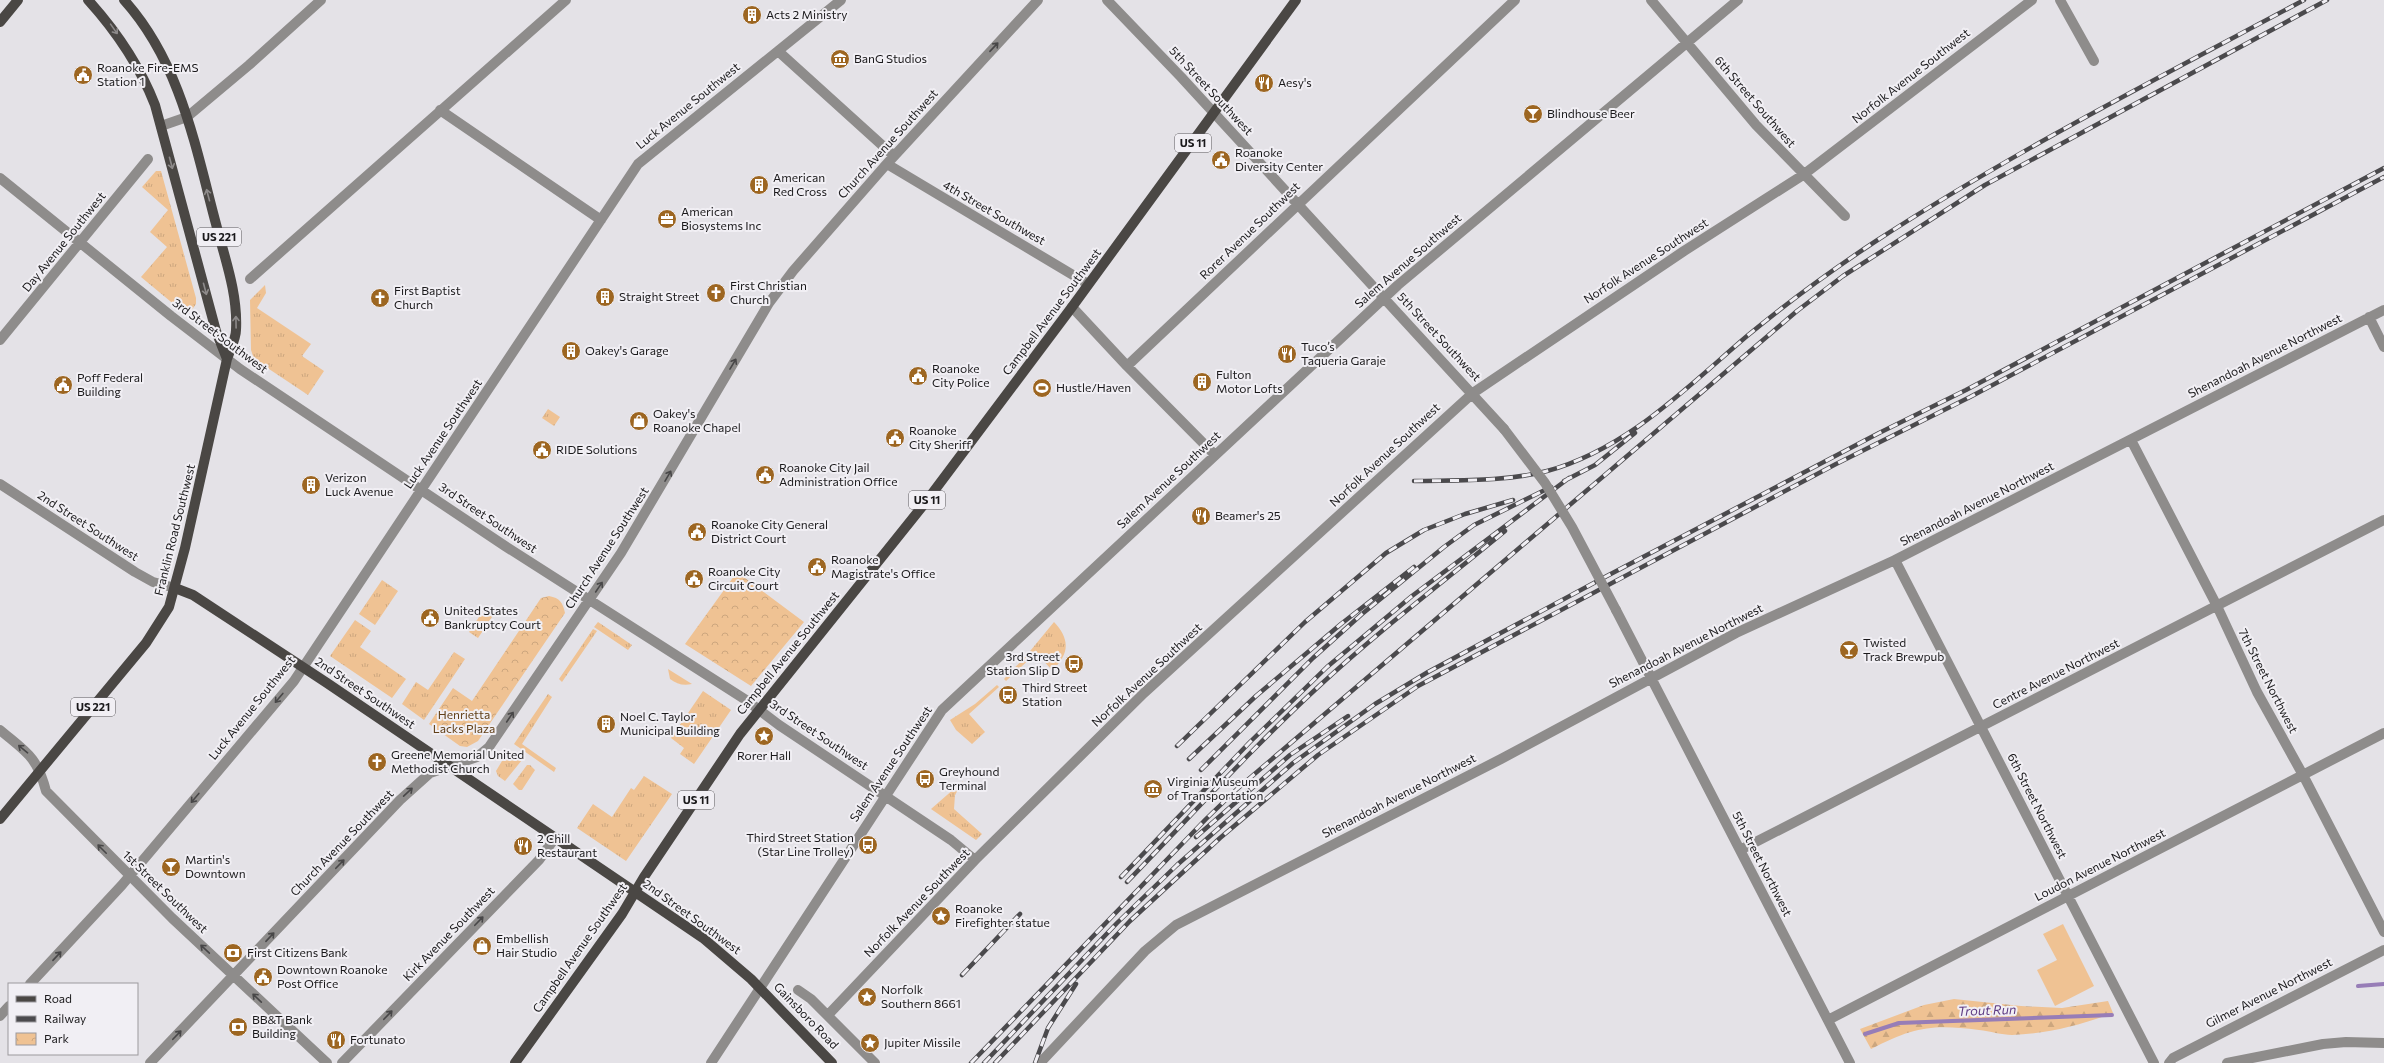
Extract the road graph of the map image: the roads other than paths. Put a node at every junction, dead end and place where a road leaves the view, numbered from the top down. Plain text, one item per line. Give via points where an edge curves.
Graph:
1 (18, 0) edge
2 (88, 0) edge
3 (124, 0) edge
4 (321, 0) edge
5 (566, 0) edge
6 (841, 0) edge
7 (1038, 0) edge
8 (1107, 0) edge
9 (1296, 0) edge
10 (1515, 0) edge
11 (1651, 0) edge
12 (1738, 0) edge
13 (2032, 0) edge
14 (2060, 0) edge
15 (0, 22) edge
16 (1686, 43) junction
17 (778, 50) junction
18 (2094, 61) dead end
19 (440, 110) junction
20 (1214, 113) junction
21 (187, 117) junction
22 (161, 126) junction
23 (894, 156) junction
24 (148, 159) dead end
25 (887, 164) junction
26 (1803, 175) junction
27 (0, 178) edge
28 (1297, 204) junction
29 (1845, 216) dead end
30 (601, 220) junction
31 (80, 244) junction
32 (250, 279) dead end
33 (1088, 284) junction
34 (1384, 297) junction
35 (1072, 306) junction
36 (2384, 310) edge
37 (2369, 317) junction
38 (0, 340) edge
39 (2384, 347) edge
40 (227, 359) junction
41 (1127, 366) junction
42 (1473, 393) junction
43 (2131, 440) junction
44 (1215, 455) junction
45 (0, 484) edge
46 (422, 490) junction
47 (2384, 520) edge
48 (1895, 560) junction
49 (175, 588) junction
50 (590, 600) junction
51 (2217, 606) junction
52 (303, 667) junction
53 (1652, 678) junction
54 (758, 710) junction
55 (1982, 727) junction
56 (0, 730) edge
57 (2384, 733) edge
58 (450, 766) junction
59 (41, 771) junction
60 (2304, 776) junction
61 (885, 796) junction
62 (0, 819) edge
63 (556, 838) junction
64 (1740, 850) junction
65 (975, 860) junction
66 (130, 876) junction
67 (635, 892) junction
68 (2068, 897) junction
69 (2384, 932) edge
70 (2384, 950) edge
71 (234, 975) junction
72 (31, 983) edge
73 (760, 988) junction
74 (798, 990) dead end
75 (8, 1007) edge
76 (828, 1015) junction
77 (0, 1016) edge
78 (1828, 1020) junction
79 (2384, 1043) edge
80 (150, 1063) edge
81 (327, 1063) edge
82 (342, 1063) edge
83 (515, 1063) edge
84 (711, 1063) edge
85 (832, 1063) edge
86 (874, 1063) edge
87 (1040, 1063) edge
88 (1850, 1063) edge
89 (2154, 1063) edge
90 (2169, 1063) edge
91 (2227, 1063) edge

1 - 15 main road
2 -> 22 main road, Franklin Road Southwest / US 221 via 131,54 143,76
3 - 21 main road, Franklin Road Southwest / US 221 via 155,40 165,58
4 - 21 street
5 - 19 street
6 - 17 street, Luck Avenue Southwest
23 -> 7 street, Church Avenue Southwest
8 - 20 street, 5th Street Southwest
9 - 20 main road, Campbell Avenue Southwest / US 11
10 - 28 street, Rorer Avenue Southwest
11 - 16 street, 6th Street Southwest
12 - 16 street, Salem Avenue Southwest
13 - 26 street, Norfolk Avenue Southwest
14 - 18 street
16 - 26 street, 6th Street Southwest via 1756,125
16 - 34 street, Salem Avenue Southwest
17 - 23 street
17 - 30 street, Luck Avenue Southwest via 638,164
19 - 30 street
19 - 32 street
20 - 28 street, 5th Street Southwest
20 - 33 main road, Campbell Avenue Southwest / US 11
21 - 22 street
40 -> 21 main road, Franklin Road Southwest / US 221 via 236,332 233,290
22 -> 40 main road, Franklin Road Southwest / US 221 via 216,331
23 - 25 street, Church Avenue Southwest
24 - 31 street, Day Avenue Southwest
25 - 33 street, 4th Street Southwest
50 -> 25 street, Church Avenue Southwest via 654,501 770,303 793,271
26 - 29 street, 6th Street Southwest
26 - 42 street, Norfolk Avenue Southwest
27 - 31 street, 3rd Street Southwest
28 - 34 street, 5th Street Southwest
28 - 41 street, Rorer Avenue Southwest
30 - 46 street, Luck Avenue Southwest
31 - 38 street, Day Avenue Southwest
31 - 40 street, 3rd Street Southwest
33 - 35 main road, Campbell Avenue Southwest / US 11
34 - 42 street, 5th Street Southwest
34 - 44 street, Salem Avenue Southwest
35 - 41 street
35 - 54 main road, Campbell Avenue Southwest / US 11 via 898,539
36 - 37 street, Shenandoah Avenue Northwest
37 - 39 street
37 - 43 street, Shenandoah Avenue Northwest
40 - 46 street, 3rd Street Southwest
40 - 49 main road, Franklin Road Southwest / US 221
41 - 44 street
42 - 53 street, 5th Street Southwest, bridge via 1545,483 1568,520
42 - 65 street, Norfolk Avenue Southwest via 1144,693
43 - 48 street, Shenandoah Avenue Northwest
43 - 51 street, 7th Street Northwest
44 - 61 street, Salem Avenue Southwest via 942,710
45 - 49 street, 2nd Street Southwest via 135,572 153,582
46 - 50 street, 3rd Street Southwest
46 - 52 street, Luck Avenue Southwest
47 - 51 street, Centre Avenue Northwest
48 - 53 street, Shenandoah Avenue Northwest via 1736,632
48 - 55 street, 6th Street Northwest
49 - 52 main road, 2nd Street Southwest via 193,596
49 - 59 main road, Franklin Road Southwest / US 221 via 169,607 150,637
50 - 54 street, 3rd Street Southwest
58 -> 50 street, Church Avenue Southwest via 478,757 490,747
51 - 55 street, Centre Avenue Northwest
51 - 60 street, 7th Street Northwest via 2257,692
52 - 58 main road, 2nd Street Southwest
52 -> 66 street, Luck Avenue Southwest
53 - 64 street, 5th Street Northwest
53 - 87 street, Shenandoah Avenue Northwest via 1501,759 1176,925 1145,951
54 - 61 street, 3rd Street Southwest
54 - 67 main road, Campbell Avenue Southwest / US 11
55 - 64 street, Centre Avenue Northwest
55 - 68 street, 6th Street Northwest
59 -> 56 street, 1st Street Southwest via 34,758
57 - 60 street, Loudon Avenue Northwest
58 - 63 main road, 2nd Street Southwest
71 -> 58 street, Church Avenue Southwest via 400,800 430,773
59 - 62 main road, Franklin Road Southwest / US 221
66 -> 59 street, 1st Street Southwest via 46,791
60 - 68 street, Loudon Avenue Northwest
60 - 69 street, 7th Street Northwest
61 - 65 street, 3rd Street Southwest via 951,840
61 - 73 street, Salem Avenue Southwest
63 - 67 main road, 2nd Street Southwest
82 -> 63 street, Kirk Avenue Southwest via 539,860
64 - 78 street, 5th Street Northwest
65 - 76 street, Norfolk Avenue Southwest
71 -> 66 street, 1st Street Southwest
72 -> 66 street, Luck Avenue Southwest
67 - 73 main road, 2nd Street Southwest via 721,952
67 - 83 main road, Campbell Avenue Southwest / US 11
68 - 78 street, Loudon Avenue Northwest
68 - 89 street, 6th Street Northwest
70 - 90 street, Gilmer Avenue Northwest via 2180,1054
80 -> 71 street, Church Avenue Southwest
81 -> 71 street, 1st Street Southwest
73 - 84 street, Salem Avenue Southwest
73 - 85 main road, Gainsboro Road
74 - 76 street
75 - 77 street
76 - 86 street
78 - 88 street, 5th Street Northwest
79 - 91 street via 2323,1044

